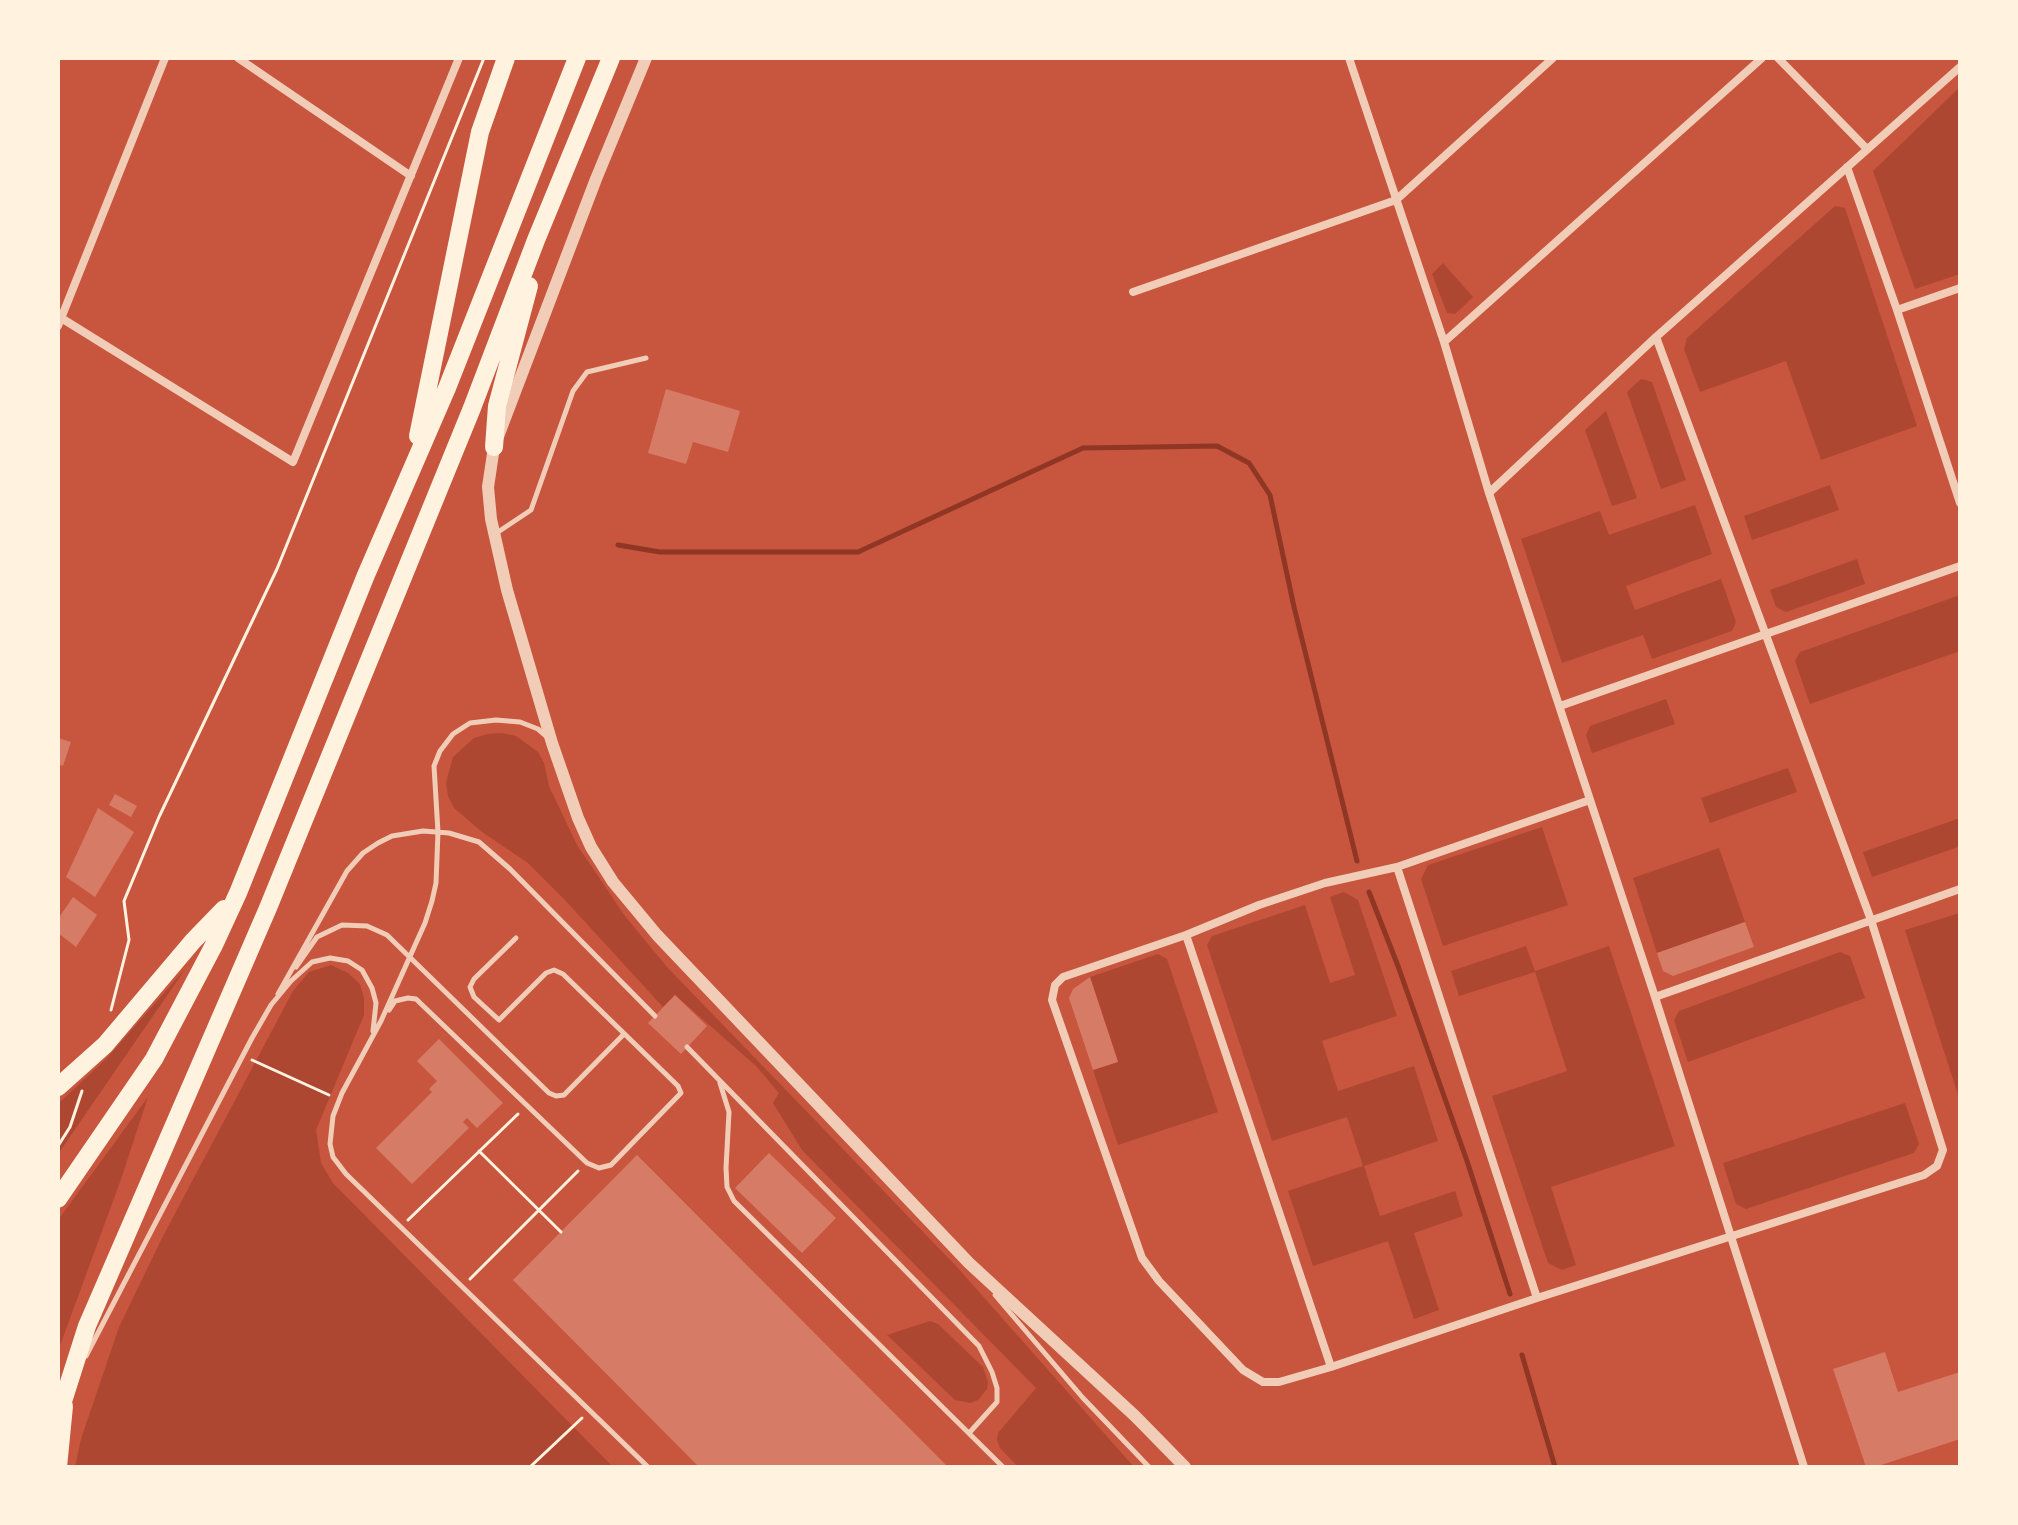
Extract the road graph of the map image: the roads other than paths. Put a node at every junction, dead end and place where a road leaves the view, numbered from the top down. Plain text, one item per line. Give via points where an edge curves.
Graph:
1 (165, 58) edge
2 (238, 58) edge
3 (459, 58) edge
4 (506, 58) edge
5 (577, 58) edge
6 (611, 58) edge
7 (646, 58) edge
8 (1349, 58) edge
9 (1553, 58) edge
10 (1762, 58) edge
11 (1778, 58) edge
12 (1960, 67) edge
13 (1867, 149) junction
14 (1847, 167) junction
15 (411, 176) junction
16 (1396, 200) junction
17 (536, 240) junction
18 (1960, 288) edge
19 (1133, 292) dead end
20 (1897, 310) junction
21 (59, 320) edge
22 (1656, 337) junction
23 (1444, 342) junction
24 (646, 358) dead end
25 (494, 447) junction
26 (409, 478) junction
27 (1489, 493) junction
28 (1960, 503) edge
29 (494, 534) junction
30 (1960, 566) edge
31 (1766, 634) junction
32 (1560, 706) junction
33 (552, 743) junction
34 (1590, 800) junction
35 (438, 832) junction
36 (1397, 867) junction
37 (1960, 889) edge
38 (235, 899) junction
39 (1871, 920) junction
40 (1186, 935) junction
41 (516, 938) dead end
42 (411, 956) junction
43 (1655, 997) junction
44 (271, 1005) junction
45 (655, 1016) dead end
46 (381, 1021) junction
47 (624, 1034) junction
48 (371, 1041) junction
49 (687, 1047) dead end
50 (718, 1078) junction
51 (58, 1087) edge
52 (58, 1199) edge
53 (1731, 1238) junction
54 (969, 1263) junction
55 (1537, 1298) junction
56 (1331, 1367) junction
57 (64, 1395) junction
58 (58, 1417) edge
59 (970, 1432) junction
60 (58, 1467) edge
61 (648, 1467) edge
62 (1003, 1467) edge
63 (1149, 1467) edge
64 (1185, 1467) edge
65 (1804, 1467) edge

1 - 21 street
2 - 15 street
3 - 15 street
4 - 26 highway via 480,132
5 - 26 highway
6 - 17 highway
7 - 25 street
8 - 16 street
9 - 16 street
10 - 23 street
11 - 13 street
12 - 13 street
13 - 14 street
14 - 20 street
14 - 22 street
15 - 21 street via 293,462
16 - 19 street
16 - 23 street
17 - 25 highway via 529,289 497,406
17 - 57 highway via 242,972 104,1283
18 - 20 street
20 - 28 street
22 - 27 street
22 - 31 street
23 - 27 street
24 - 29 lane via 587,372 573,391 531,510
25 - 29 street via 488,487
26 - 38 highway
27 - 32 street
29 - 33 street
30 - 31 street
31 - 32 street
31 - 39 street
32 - 34 street
33 - 35 lane via 538,729 520,722 470,723 453,734 434,766
33 - 54 street via 578,818 613,882 667,947
34 - 36 street
34 - 43 street
35 - 42 lane via 436,883
35 - 44 lane via 392,836 363,853 332,894
35 - 45 lane via 479,842 495,855
36 - 40 street via 1325,883
36 - 55 street
37 - 39 street
38 - 51 highway via 87,1063
38 - 52 highway via 154,1059
39 - 43 street
39 - 53 street via 1940,1136 1943,1150 1937,1166 1924,1175
40 - 56 street
40 - 56 street via 1063,977 1052,1000 1142,1258 1159,1281 1243,1370 1263,1382
41 - 47 lane via 470,987 499,1020 554,970
42 - 44 lane via 367,926 342,925 317,937
42 - 46 lane
42 - 47 lane via 549,1093 564,1095
43 - 53 street
44 - 48 lane via 312,962 348,961 362,970 376,1003
44 - 57 lane
46 - 47 lane via 395,1001 416,999 587,1163 599,1168 611,1165 681,1093
46 - 48 lane
48 - 61 lane via 333,1116 333,1157
49 - 50 lane
50 - 59 lane via 729,1112 727,1187 734,1201
50 - 59 lane via 986,1356 997,1402
53 - 55 street
53 - 65 street
54 - 63 lane
54 - 64 street
55 - 56 street
57 - 58 highway
57 - 60 highway
59 - 62 lane

